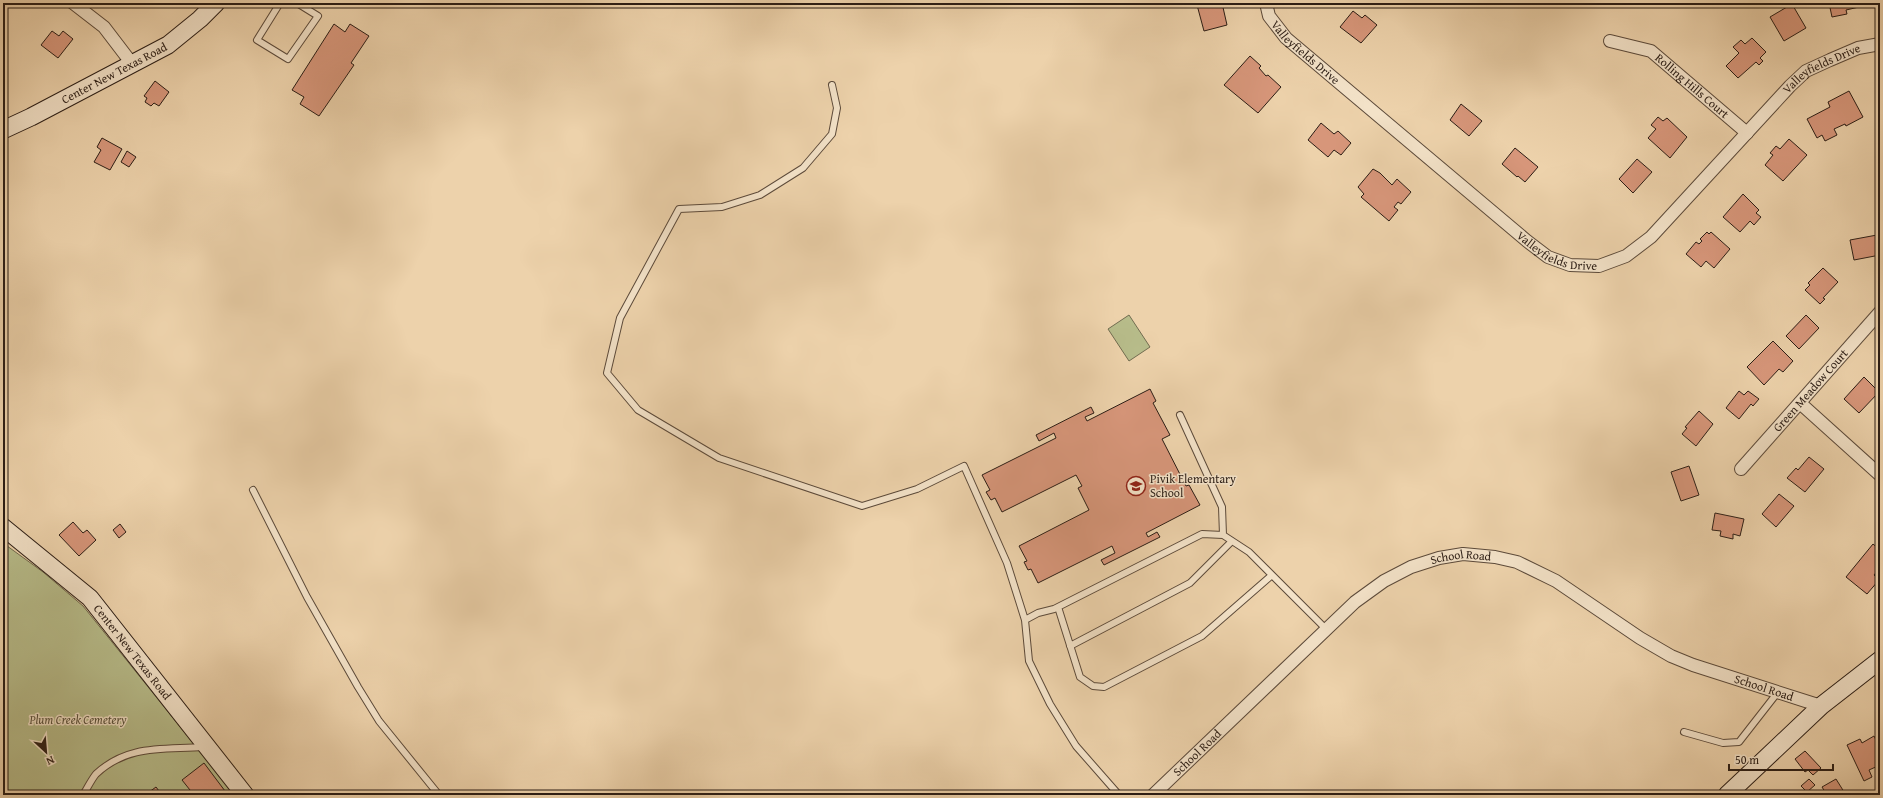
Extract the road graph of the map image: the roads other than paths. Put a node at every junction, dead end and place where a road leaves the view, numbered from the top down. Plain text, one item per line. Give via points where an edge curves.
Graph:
1 (73, 3) edge
2 (216, 3) edge
3 (280, 3) edge
4 (1266, 3) edge
5 (302, 4) edge
6 (1610, 41) dead end
7 (1880, 44) edge
8 (133, 65) junction
9 (832, 86) dead end
10 (3, 130) edge
11 (1747, 132) junction
12 (1880, 312) edge
13 (1800, 403) junction
14 (1180, 415) dead end
15 (1741, 469) dead end
16 (1880, 475) edge
17 (253, 490) dead end
18 (3, 527) edge
19 (1223, 535) junction
20 (1232, 541) junction
21 (1272, 575) junction
22 (1058, 607) junction
23 (1025, 620) junction
24 (1326, 629) junction
25 (1070, 646) junction
26 (1880, 660) edge
27 (1778, 692) junction
28 (1821, 706) junction
29 (1684, 732) dead end
30 (207, 746) junction
31 (83, 795) edge
32 (245, 795) edge
33 (439, 795) edge
34 (1119, 795) edge
35 (1154, 795) edge
36 (1727, 795) edge

1 - 8 street via 104,27
2 - 8 street, Center New Texas Road via 168,45
3 - 5 lane via 257,40 288,58 318,16
4 - 11 street, Valleyfields Drive via 1269,16 1286,38 1527,241 1548,257 1570,264 1598,266 1626,256 1651,237
6 - 11 street, Rolling Hills Court via 1651,51
7 - 11 street, Valleyfields Drive via 1858,48 1806,71
8 - 10 street, Center New Texas Road
9 - 23 lane via 837,108 832,134 803,168 760,195 722,207 679,209 620,318 607,373 638,410 719,458 862,506 917,489 964,466 1007,563
12 - 13 street, Green Meadow Court
13 - 15 street, Green Meadow Court
13 - 16 street
14 - 19 lane via 1222,507
17 - 33 lane via 307,597 358,687 379,721
18 - 30 street, Center New Texas Road via 90,598
19 - 20 lane
19 - 22 lane via 1202,534
20 - 21 lane via 1249,552
20 - 25 lane via 1190,583
21 - 24 lane
21 - 25 lane via 1202,636 1104,687 1093,686 1080,676
22 - 23 lane
22 - 25 lane
23 - 34 lane via 1029,661 1050,704 1076,746
24 - 27 street, School Road via 1355,602 1384,581 1411,567 1463,554 1495,557 1517,562 1556,581 1671,656
24 - 35 street, School Road
26 - 28 street
27 - 28 street, School Road
27 - 29 lane via 1739,742 1723,743
28 - 36 street
30 - 31 lane via 152,749 125,755 96,775
30 - 32 street, Center New Texas Road

